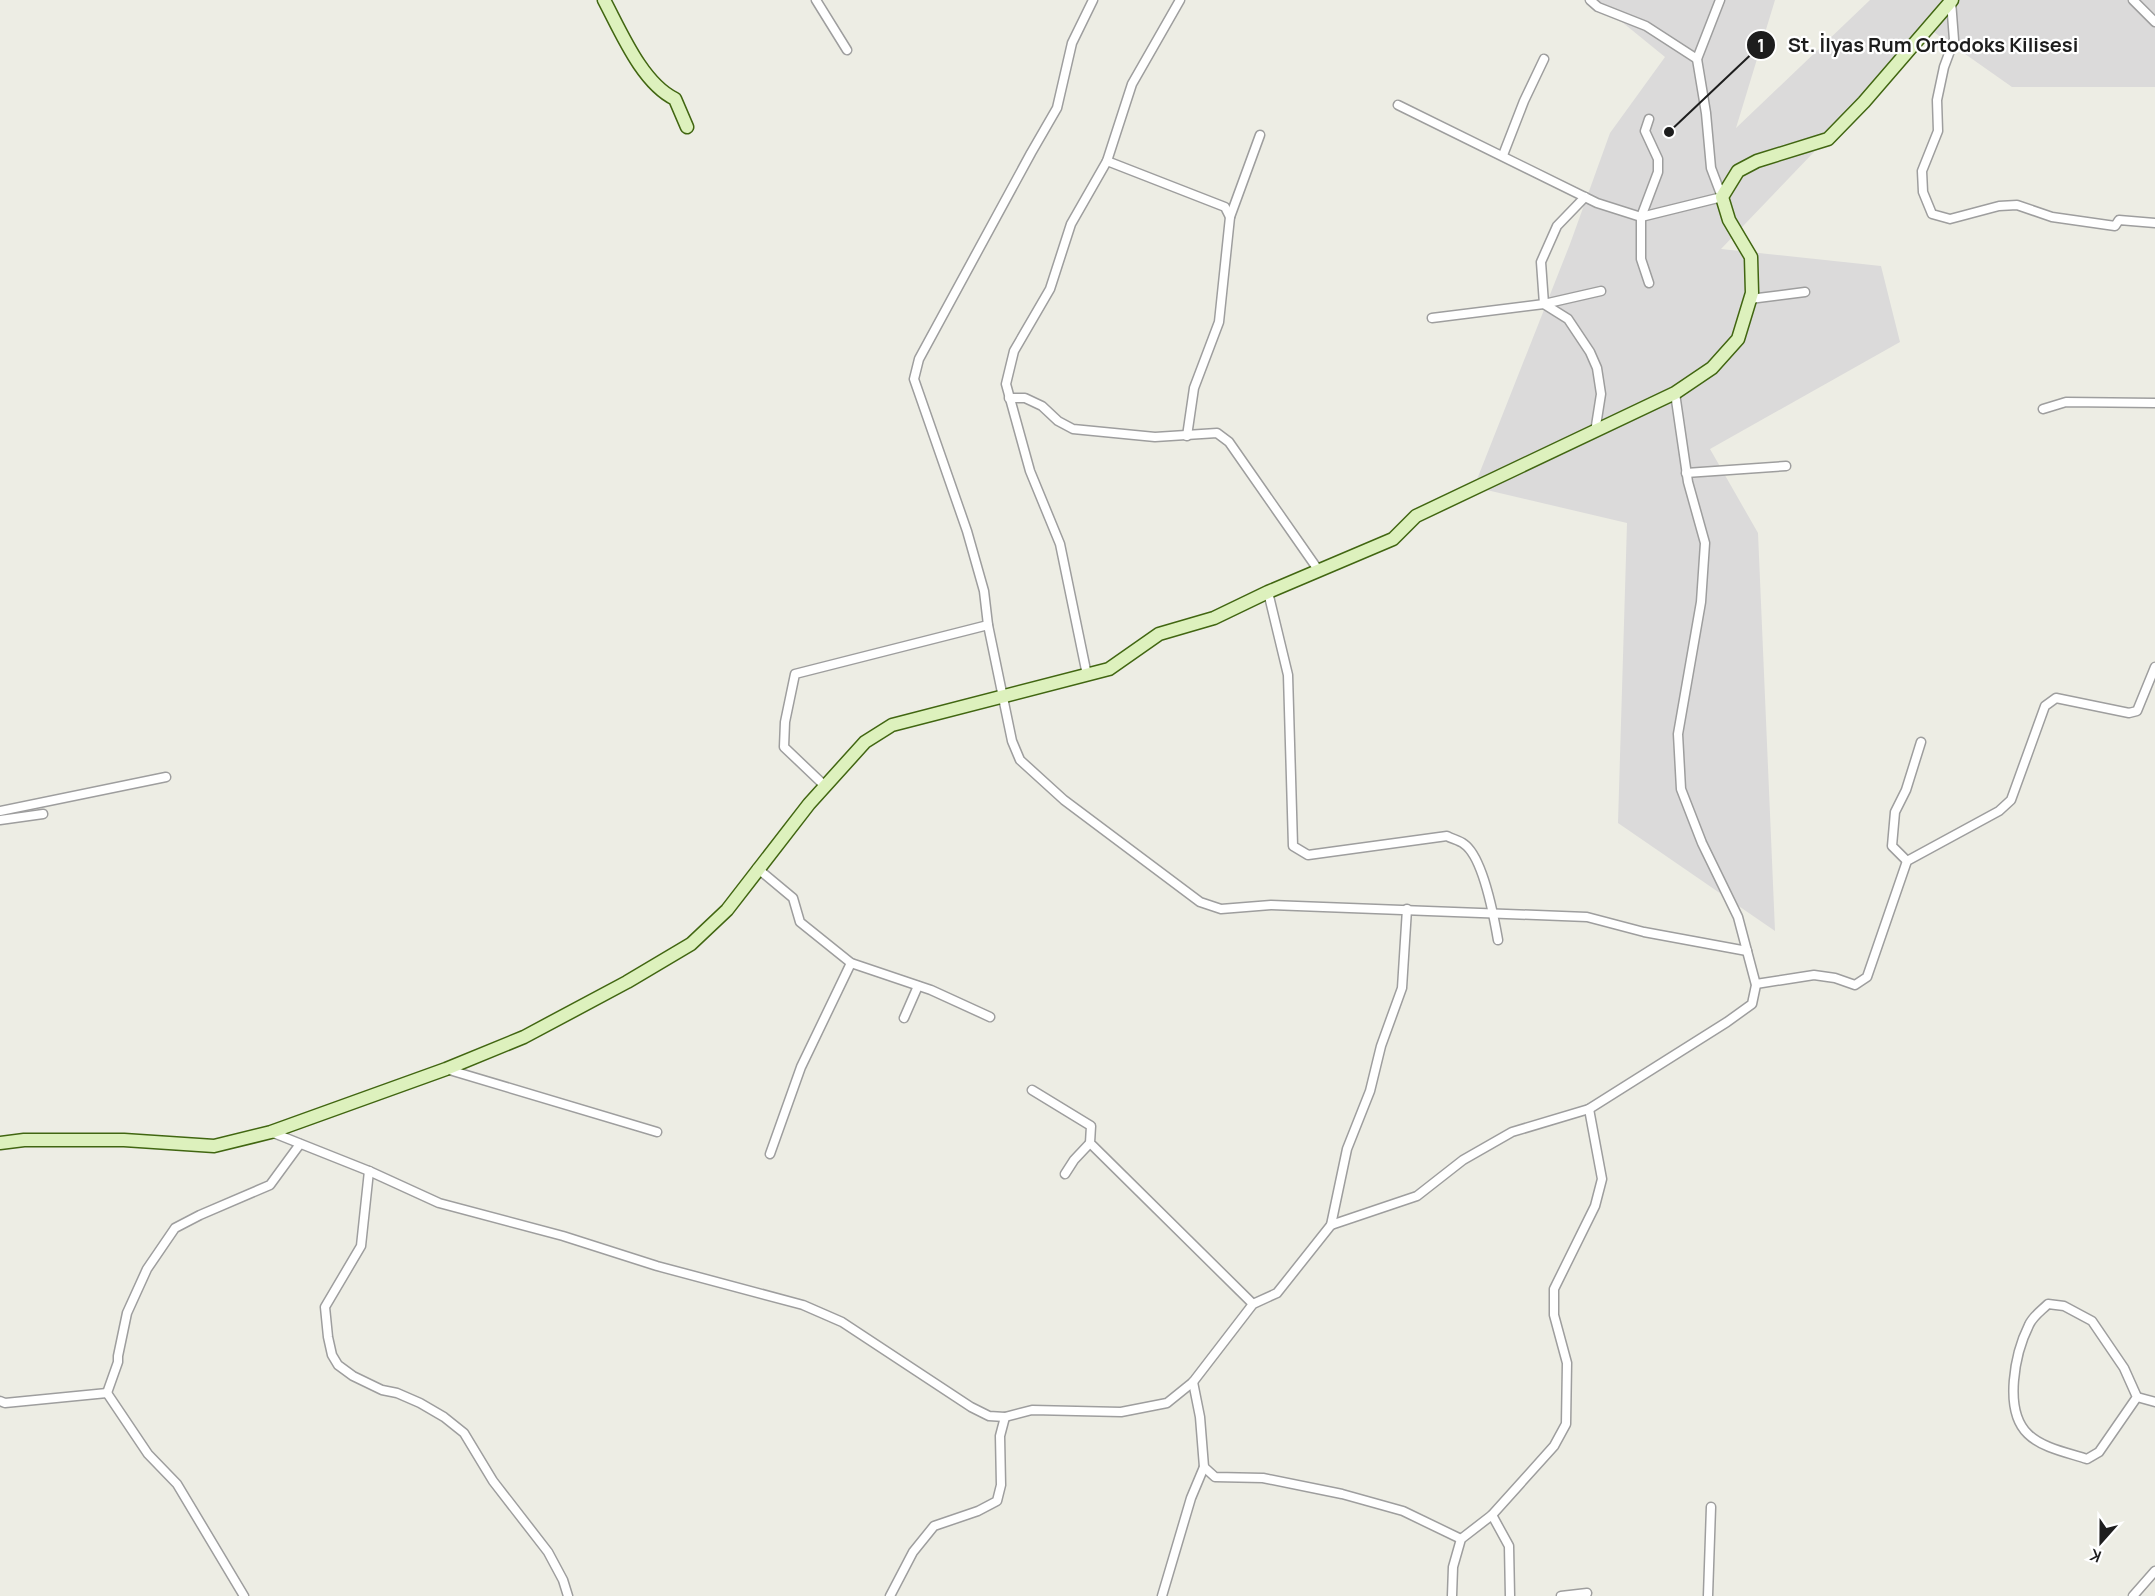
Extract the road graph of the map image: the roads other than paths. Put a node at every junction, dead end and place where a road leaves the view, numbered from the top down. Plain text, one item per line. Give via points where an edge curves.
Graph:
1 (604, 0) edge
2 (816, 0) edge
3 (1093, 0) edge
4 (1180, 0) edge
5 (1590, 0) edge
6 (1720, 0) edge
7 (1952, 0) edge
8 (2133, 0) edge
9 (2155, 22) edge
10 (847, 50) dead end
11 (1544, 59) dead end
12 (1697, 59) junction
13 (1398, 105) dead end
14 (1649, 119) dead end
15 (687, 127) dead end
16 (1260, 135) dead end
17 (1503, 155) junction
18 (1107, 161) junction
19 (1585, 197) junction
20 (1722, 197) junction
21 (1230, 217) junction
22 (1641, 217) junction
23 (2155, 224) edge
24 (1649, 283) dead end
25 (1601, 291) dead end
26 (1804, 292) dead end
27 (1750, 298) junction
28 (1544, 304) junction
29 (1432, 318) dead end
30 (1675, 393) junction
31 (1009, 398) junction
32 (2155, 404) edge
33 (2043, 409) dead end
34 (1594, 432) junction
35 (1187, 436) junction
36 (1786, 465) dead end
37 (1686, 473) junction
38 (1319, 571) junction
39 (1268, 592) junction
40 (988, 624) junction
41 (2155, 667) edge
42 (1087, 675) junction
43 (1004, 696) junction
44 (1921, 742) dead end
45 (166, 777) dead end
46 (825, 786) junction
47 (0, 811) edge
48 (43, 814) dead end
49 (0, 820) edge
50 (1907, 861) junction
51 (758, 868) junction
52 (1407, 909) junction
53 (1493, 913) junction
54 (1498, 940) dead end
55 (1747, 951) junction
56 (851, 963) junction
57 (1756, 984) junction
58 (918, 986) junction
59 (990, 1017) dead end
60 (904, 1018) dead end
61 (446, 1068) junction
62 (1032, 1090) dead end
63 (1589, 1109) junction
64 (271, 1132) junction
65 (657, 1132) dead end
66 (0, 1143) edge
67 (1090, 1143) junction
68 (300, 1144) junction
69 (770, 1154) dead end
70 (369, 1171) junction
71 (1065, 1174) dead end
72 (1331, 1225) junction
73 (1253, 1304) junction
74 (1193, 1382) junction
75 (107, 1393) junction
76 (2137, 1397) junction
77 (0, 1401) edge
78 (2155, 1402) edge
79 (1005, 1417) junction
80 (1204, 1467) junction
81 (1711, 1507) dead end
82 (1492, 1515) junction
83 (1461, 1539) junction
84 (2155, 1571) edge
85 (1587, 1593) dead end
86 (243, 1596) edge
87 (568, 1596) edge
88 (890, 1596) edge
89 (1162, 1596) edge
90 (1452, 1596) edge
91 (1510, 1596) edge
92 (1561, 1596) edge
93 (1708, 1596) edge
94 (2133, 1596) edge

1 - 15 street via 638,62 664,93 675,99
2 - 10 street
3 - 40 street via 1072,43 1058,108 919,359 914,379 967,531 984,591
4 - 18 street via 1132,84
5 - 12 street via 1646,26
6 - 12 street
7 - 20 street via 1828,139 1757,161 1738,171
7 - 23 street via 1953,40 1938,100 1938,131 1922,171 1923,192 1932,214 1950,219 2017,205 2052,217 2115,226 2119,220
8 - 9 street
11 - 17 street
12 - 20 street via 1711,168
13 - 17 street
14 - 22 street via 1645,131 1658,159 1658,172
16 - 21 street
17 - 19 street
18 - 21 street via 1225,207
18 - 31 street via 1071,224 1050,289 1014,351 1006,384
19 - 22 street
19 - 28 street via 1557,226 1541,262
20 - 22 street
20 - 27 street via 1729,220 1751,257
21 - 35 street via 1219,322 1194,388
22 - 24 street via 1641,259
25 - 28 street
26 - 27 street
27 - 30 street via 1738,339 1712,368
28 - 29 street
28 - 34 street via 1568,319 1597,368 1601,394
30 - 34 street
30 - 37 street
31 - 35 street via 1025,398 1042,406 1073,429
31 - 42 street via 1030,471 1060,544
32 - 33 street via 2066,402
34 - 38 street via 1416,516 1393,539
35 - 38 street via 1217,433 1229,442
36 - 37 street
37 - 55 street via 1705,543 1701,602 1678,734 1681,789 1738,917
38 - 39 street
39 - 42 street via 1214,618 1159,634 1109,669
39 - 53 street via 1288,675 1293,846 1308,855 1447,836 1464,844 1476,856
40 - 43 street
40 - 46 street via 795,674 784,747
41 - 50 street via 2137,711 2129,713 2056,698 2045,706 2011,800 1999,811
42 - 43 street
43 - 46 street via 892,725 865,742
43 - 52 street via 1012,741 1020,760 1064,800 1200,902 1221,909 1271,905
44 - 50 street via 1895,812 1892,846
45 - 47 street
46 - 51 street
48 - 49 street
50 - 57 street via 1867,977 1855,985 1814,975
51 - 56 street via 793,898 800,922
51 - 61 street via 727,910 692,944 524,1037
52 - 53 street
52 - 72 street via 1402,988 1370,1091 1347,1149
53 - 54 street
53 - 55 street via 1587,917
55 - 57 street
56 - 58 street
56 - 69 street via 801,1067
57 - 63 street via 1752,1004
58 - 59 street
58 - 60 street
61 - 64 street
61 - 65 street
62 - 67 street via 1091,1126
63 - 72 street via 1512,1132 1463,1160 1417,1196
63 - 82 street via 1602,1179 1595,1206 1554,1288 1554,1315 1567,1364 1566,1424 1554,1446
64 - 66 street via 214,1146 124,1140
64 - 68 street
67 - 71 street
67 - 73 street
68 - 70 street
68 - 75 street via 270,1185 175,1228 160,1247 127,1313 118,1362
70 - 79 street via 439,1203 803,1305 842,1322 971,1407 989,1416
70 - 87 street via 361,1246 326,1307 332,1355 352,1376 420,1403 464,1433 493,1481 548,1552
72 - 73 street via 1277,1293
73 - 74 street
74 - 79 street via 1167,1403 1121,1412 1032,1410
74 - 80 street
75 - 77 street
75 - 86 street via 148,1454 177,1484
76 - 76 street via 2124,1368 2092,1321 2064,1306 2048,1304 2034,1316 2019,1353 2013,1393 2020,1425 2030,1436 2087,1459 2099,1452
76 - 78 street
79 - 88 street via 1000,1436 1001,1485 996,1501 934,1526 913,1552
80 - 83 street via 1215,1477 1263,1478 1403,1511
80 - 89 street
81 - 93 street
82 - 83 street
82 - 91 street via 1509,1546
83 - 90 street
84 - 94 street
85 - 92 street

